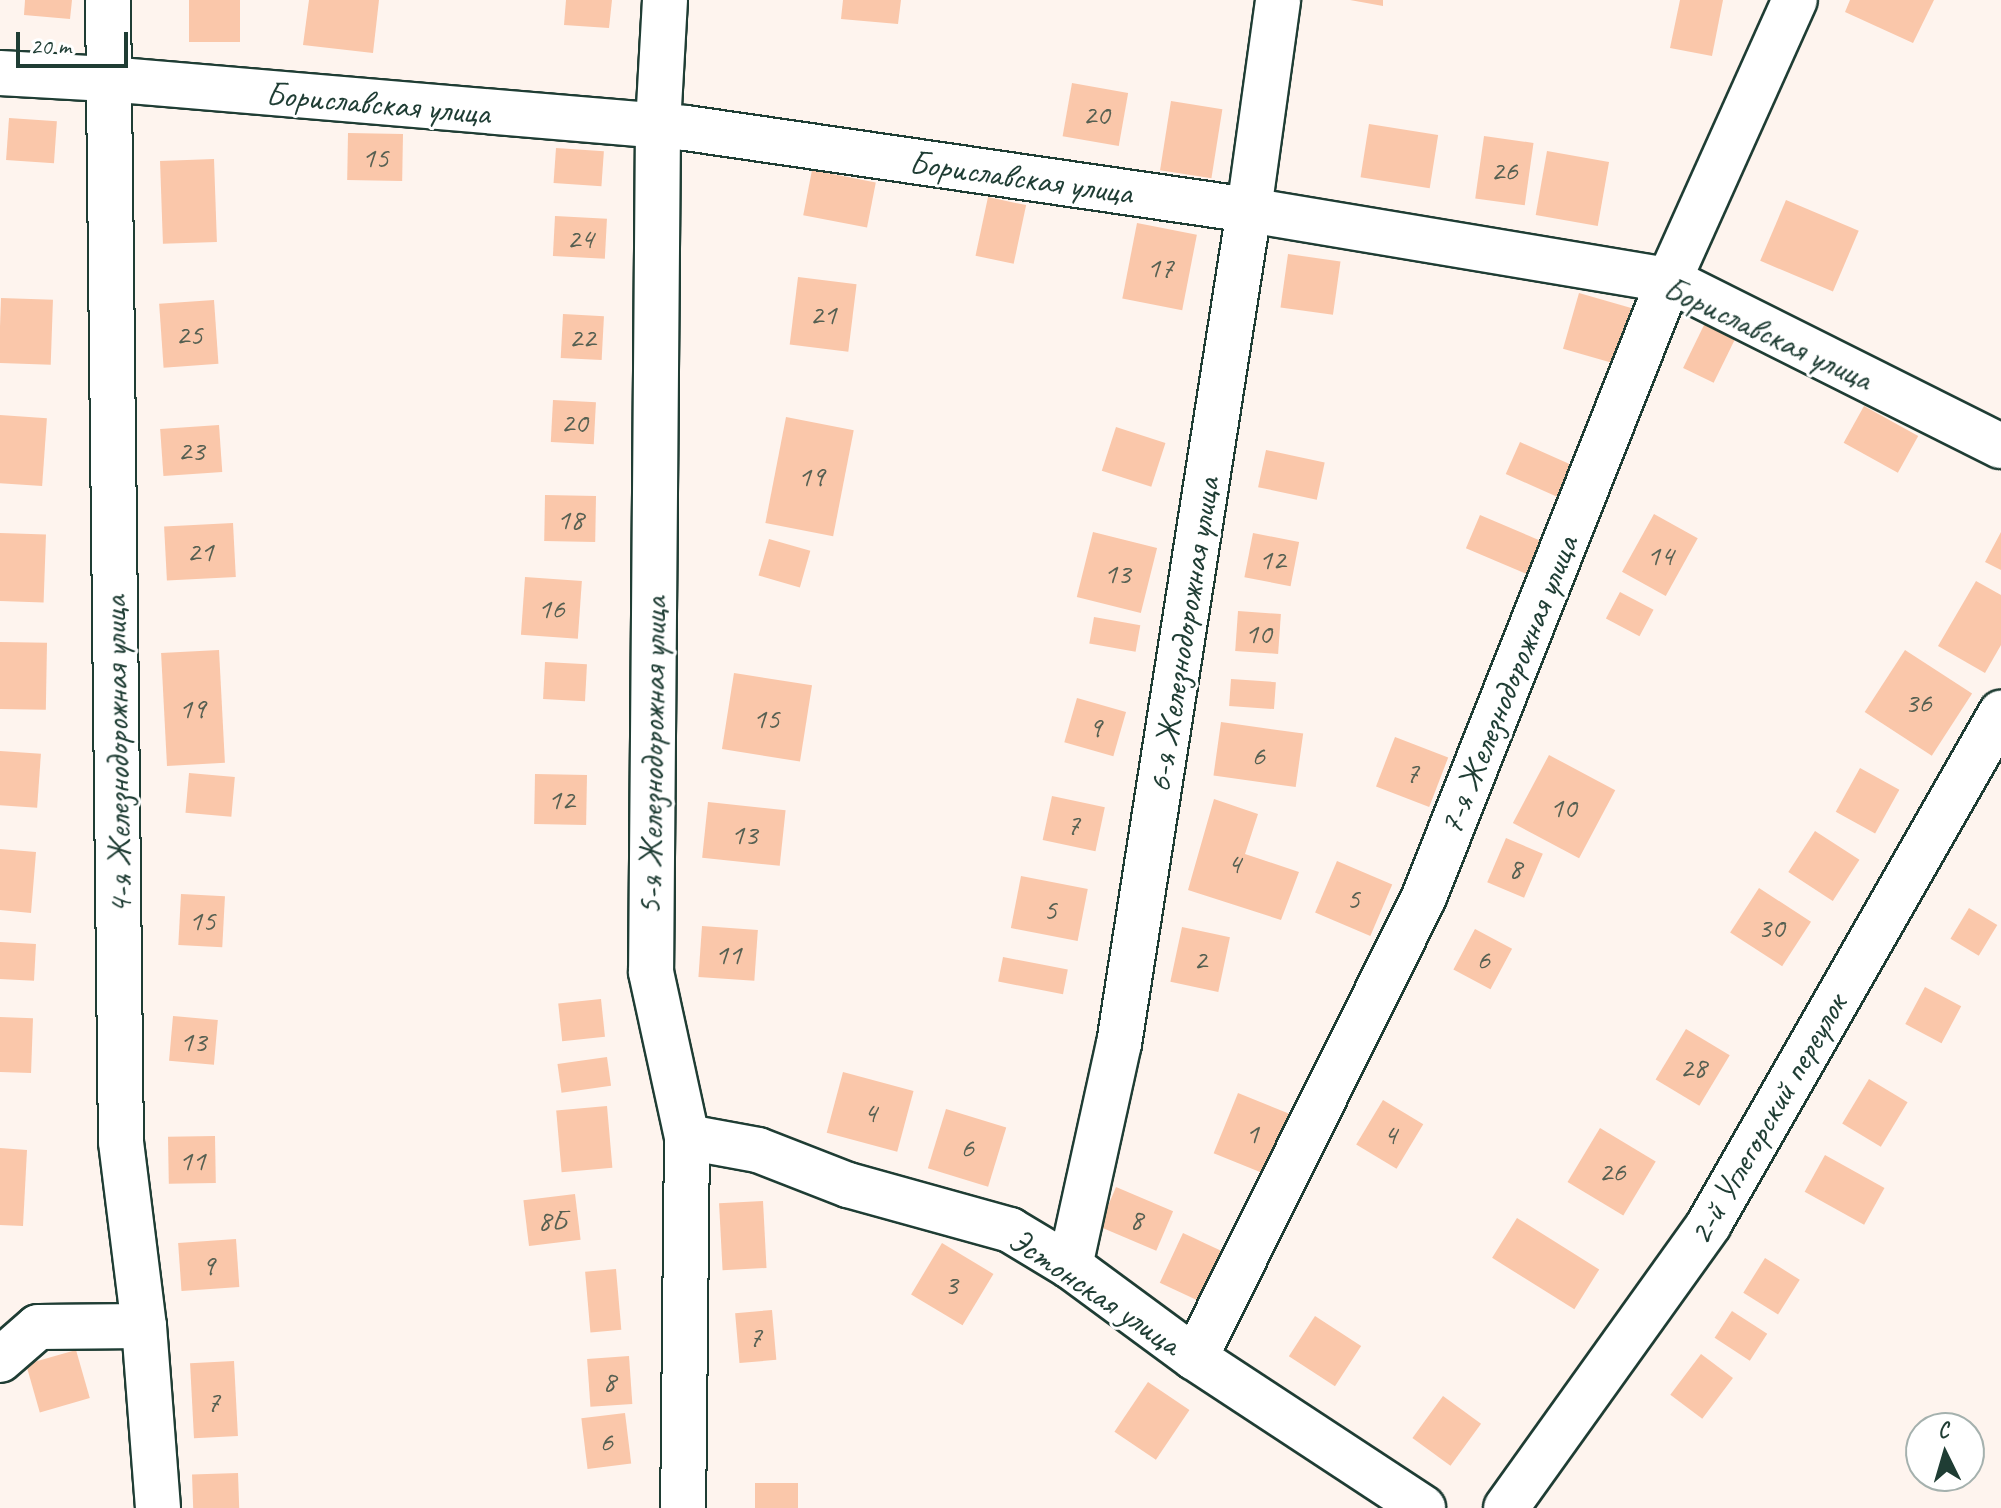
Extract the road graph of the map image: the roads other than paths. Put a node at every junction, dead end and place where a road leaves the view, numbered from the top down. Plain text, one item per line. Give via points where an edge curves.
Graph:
1 (108, 0) edge
2 (665, 0) edge
3 (1278, 0) edge
4 (1795, 0) edge
5 (0, 73) edge
6 (107, 79) junction
7 (658, 127) junction
8 (1249, 210) junction
9 (1669, 280) junction
10 (2001, 446) edge
11 (2001, 713) edge
12 (687, 1137) junction
13 (1070, 1266) junction
14 (144, 1326) junction
15 (1195, 1358) junction
16 (0, 1360) edge
17 (158, 1508) edge
18 (683, 1508) edge
19 (1423, 1508) edge
20 (1506, 1508) edge

1 - 6 street, 4-я Железнодорожная улица
2 - 7 street, 5-я Железнодорожная улица
3 - 8 street, 6-я Железнодорожная улица
4 - 9 street, 7-я Железнодорожная улица
5 - 6 street, Бориславская улица
6 - 7 street, Бориславская улица
6 - 14 street, 4-я Железнодорожная улица via 121,1142
7 - 8 street, Бориславская улица
7 - 12 street, 5-я Железнодорожная улица via 651,972
8 - 9 street, Бориславская улица
8 - 13 street, 6-я Железнодорожная улица via 1119,1044
9 - 10 street, Бориславская улица
9 - 15 street, 7-я Железнодорожная улица via 1424,897
11 - 20 street, 2-й Углегорский переулок via 1709,1224
12 - 13 street, Эстонская улица via 758,1150 848,1185 1010,1230
12 - 18 street, 5-я Железнодорожная улица
13 - 15 street, Эстонская улица
14 - 16 street via 38,1327
14 - 17 street, 4-я Железнодорожная улица
15 - 19 street, Эстонская улица

